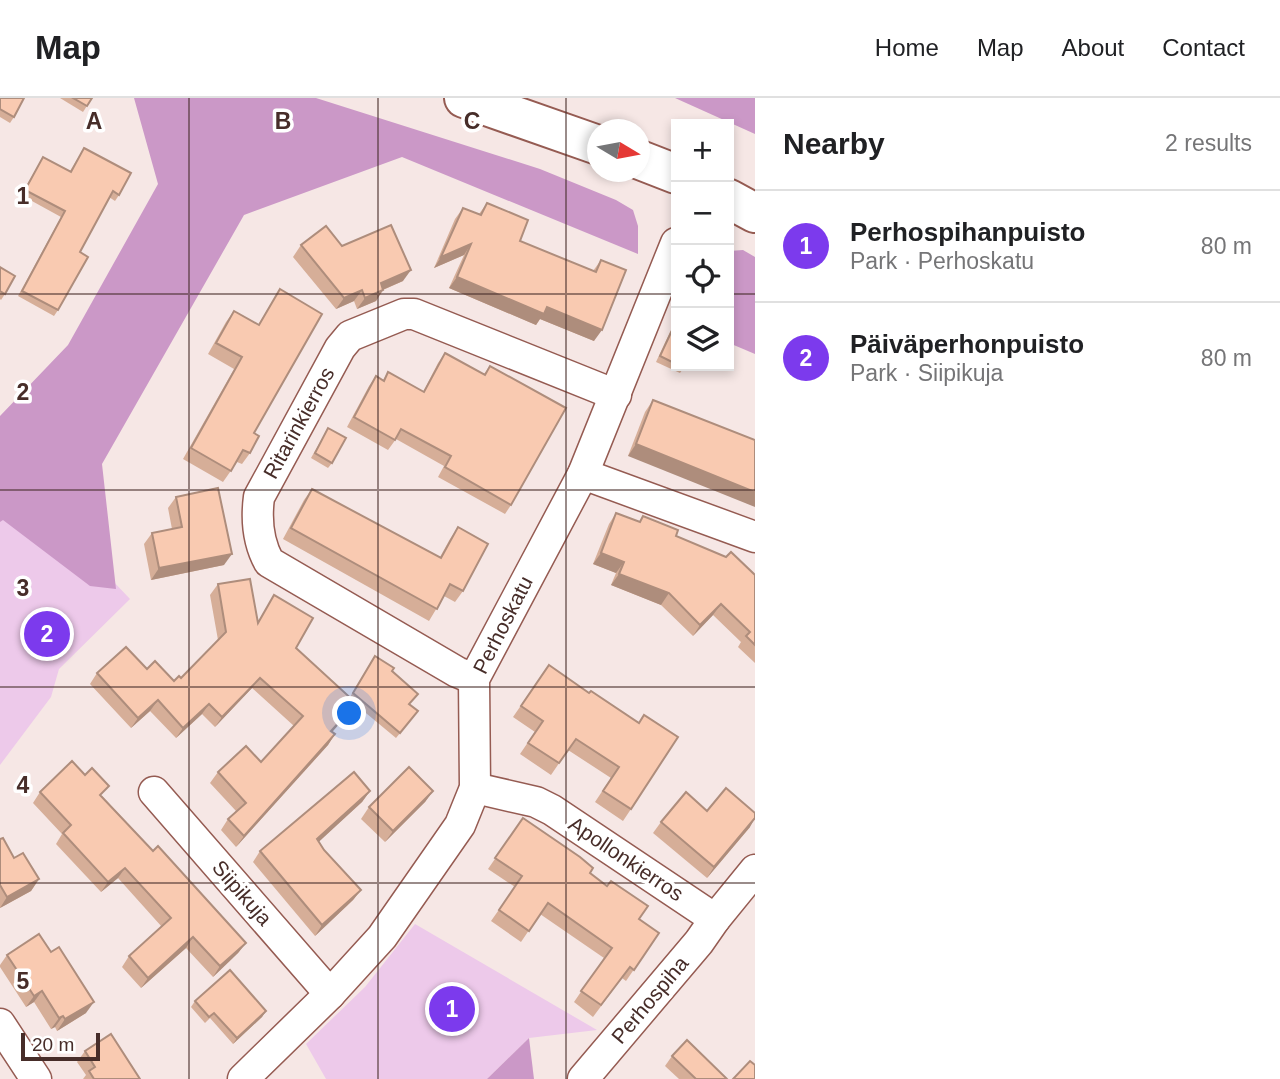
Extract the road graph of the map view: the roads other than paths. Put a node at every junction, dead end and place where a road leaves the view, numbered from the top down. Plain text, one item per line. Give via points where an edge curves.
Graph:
1 (464, 98) edge
2 (587, 141) edge
3 (650, 164) edge
4 (671, 172) edge
5 (734, 202) edge
6 (755, 213) edge
7 (675, 245) edge
8 (616, 395) junction
9 (583, 474) junction
10 (755, 537) edge
11 (474, 679) junction
12 (475, 788) junction
13 (154, 792) dead end
14 (755, 870) edge
15 (715, 919) junction
16 (330, 994) junction
17 (0, 1024) edge
18 (36, 1079) edge
19 (243, 1079) edge
20 (583, 1079) edge

1 - 2 street
3 - 4 street
5 - 6 street
7 - 8 street, Perhoskatu
8 - 9 street, Perhoskatu
8 - 11 street, Ritarinkierros via 414,314 404,314 350,337 340,348 259,497 260,539 269,562
9 - 10 street
9 - 11 street, Perhoskatu
11 - 12 street, Perhoskatu
12 - 15 street, Apollonkierros via 552,810
12 - 16 street, Perhoskatu via 460,825 382,937
13 - 16 street, Siipikuja
14 - 15 street
15 - 20 street, Perhospiha
16 - 19 street, Perhoskatu
17 - 18 street

